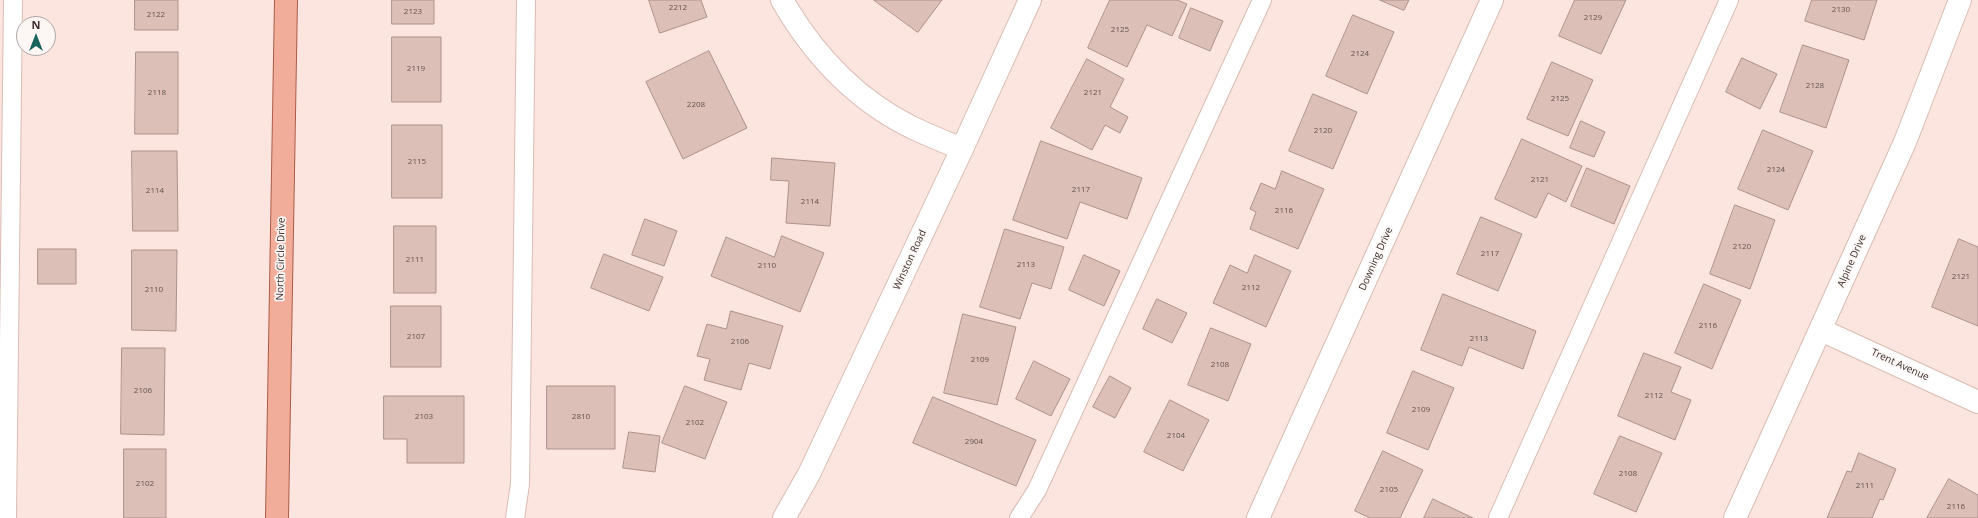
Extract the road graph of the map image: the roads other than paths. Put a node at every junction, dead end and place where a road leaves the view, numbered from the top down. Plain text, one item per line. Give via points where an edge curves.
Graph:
1 (13, 0) edge
2 (286, 0) edge
3 (526, 0) edge
4 (782, 0) edge
5 (1030, 0) edge
6 (1262, 0) edge
7 (1492, 0) edge
8 (1729, 0) edge
9 (1960, 0) edge
10 (962, 149) junction
11 (1821, 330) junction
12 (1978, 402) edge
13 (7, 518) edge
14 (277, 518) edge
15 (515, 518) edge
16 (784, 518) edge
17 (1019, 518) edge
18 (1258, 518) edge
19 (1498, 518) edge
20 (1735, 518) edge

1 - 13 lane
2 - 14 main road, North Circle Drive
3 - 15 lane via 520,484
4 - 10 street via 802,34 847,84 877,107 911,127
5 - 10 street, Winston Road
6 - 17 lane via 1037,490
7 - 18 street, Downing Drive
8 - 19 lane
9 - 11 street, Alpine Drive via 1905,142
10 - 16 street, Winston Road via 809,474
11 - 12 street, Trent Avenue
11 - 20 street, Alpine Drive

